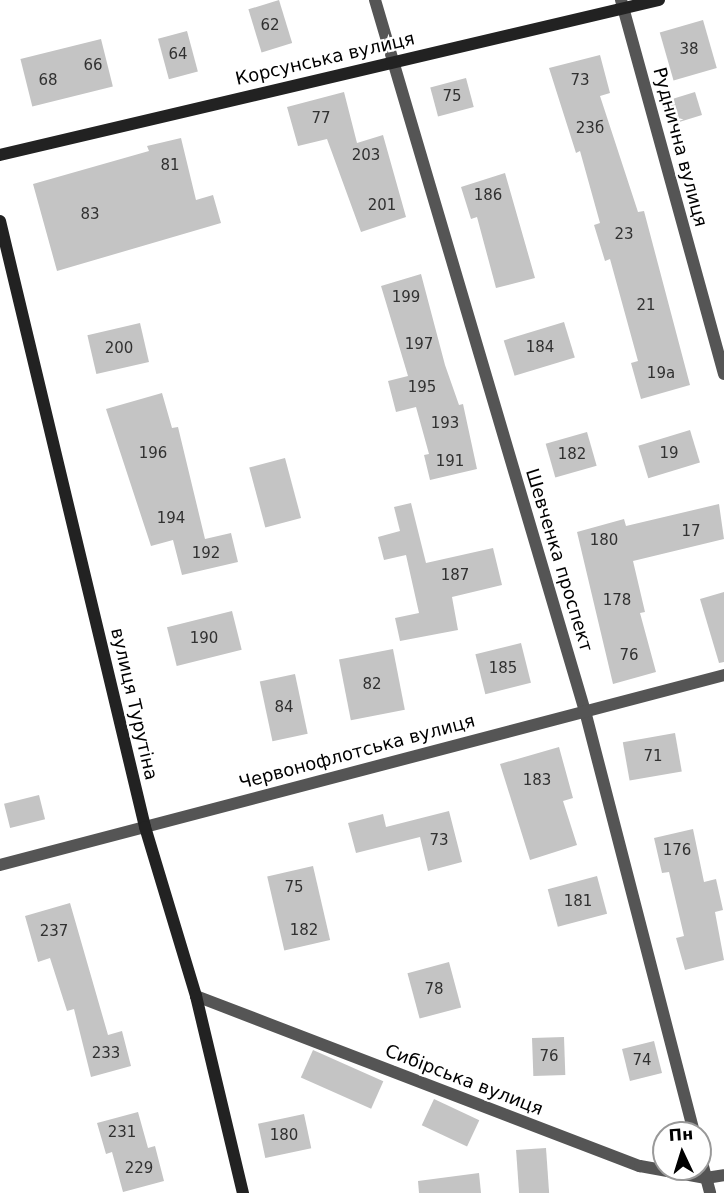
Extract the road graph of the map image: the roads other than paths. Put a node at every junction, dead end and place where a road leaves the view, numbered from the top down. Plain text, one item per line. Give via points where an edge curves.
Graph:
1 (375, 0) edge
2 (659, 0) edge
3 (622, 4) edge
4 (391, 62) junction
5 (0, 155) edge
6 (0, 220) edge
7 (724, 374) edge
8 (724, 675) edge
9 (585, 711) junction
10 (145, 827) junction
11 (0, 865) edge
12 (196, 996) junction
13 (691, 1121) edge
14 (652, 1168) edge
15 (243, 1193) edge

1 - 4 street, Шевченка проспект
2 - 3 street, Корсунська вулиця
3 - 4 street, Корсунська вулиця
3 - 7 street, Руднична вулиця
4 - 5 street, Корсунська вулиця
4 - 9 street, Шевченка проспект
6 - 10 street, вулиця Турутіна
8 - 9 street, Червонофлотська вулиця
9 - 10 street, Червонофлотська вулиця
9 - 13 street, Шевченка проспект
10 - 11 street, Червонофлотська вулиця
10 - 12 street, вулиця Турутіна
12 - 14 street, Сибірська вулиця
12 - 15 street, вулиця Турутіна

